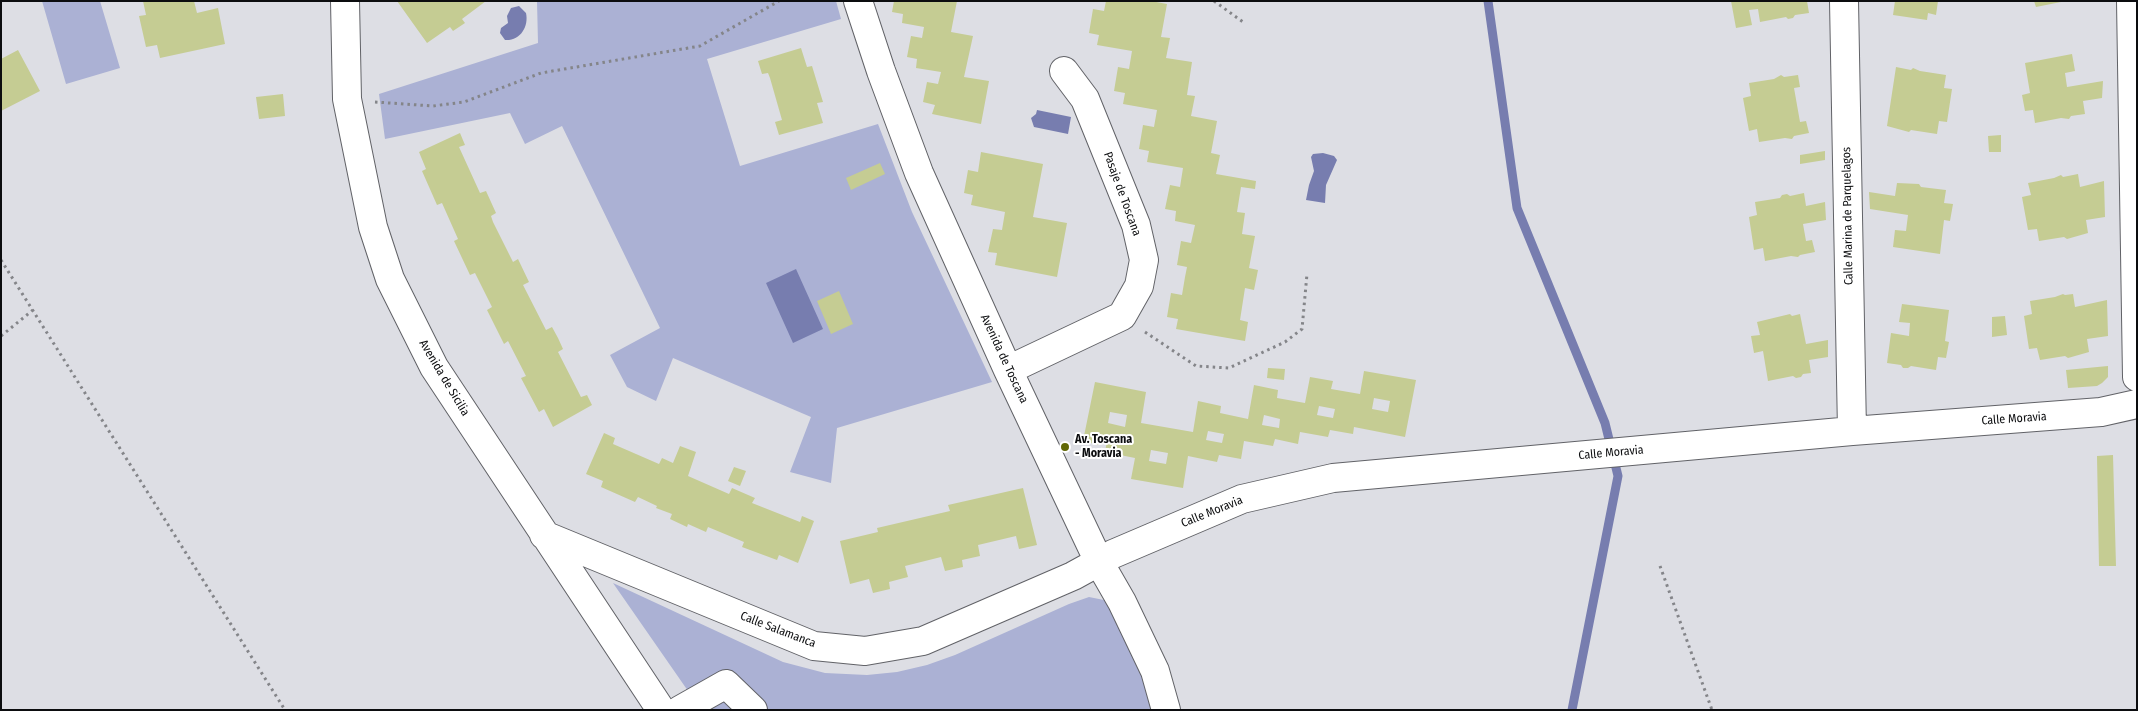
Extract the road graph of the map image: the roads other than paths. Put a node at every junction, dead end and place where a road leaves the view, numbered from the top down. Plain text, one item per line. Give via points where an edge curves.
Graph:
1 (345, 1) edge
2 (858, 1) edge
3 (1844, 1) edge
4 (2131, 1) edge
5 (1064, 71) dead end
6 (1008, 370) junction
7 (2137, 377) edge
8 (2137, 404) edge
9 (1852, 431) junction
10 (544, 535) junction
11 (1099, 562) junction
12 (661, 710) edge
13 (680, 710) edge
14 (753, 710) edge
15 (1166, 710) edge

1 - 10 street, Avenida de Sicilia via 347,99 373,227 390,279 434,367
2 - 6 street, Avenida de Toscana via 919,173
3 - 9 street, Calle Marina de Parquelagos
4 - 7 street
5 - 6 street, Pasaje de Toscana via 1085,100 1136,225 1144,260 1141,278 1122,316
6 - 11 street, Avenida de Toscana
8 - 9 street, Calle Moravia via 2101,412
9 - 11 street, Calle Moravia via 1334,478 1242,499
10 - 11 street, Calle Salamanca via 814,646 865,650 923,641
10 - 12 street, Avenida de Sicilia
11 - 15 street, Avenida de Toscana via 1155,671
13 - 14 street via 726,684

